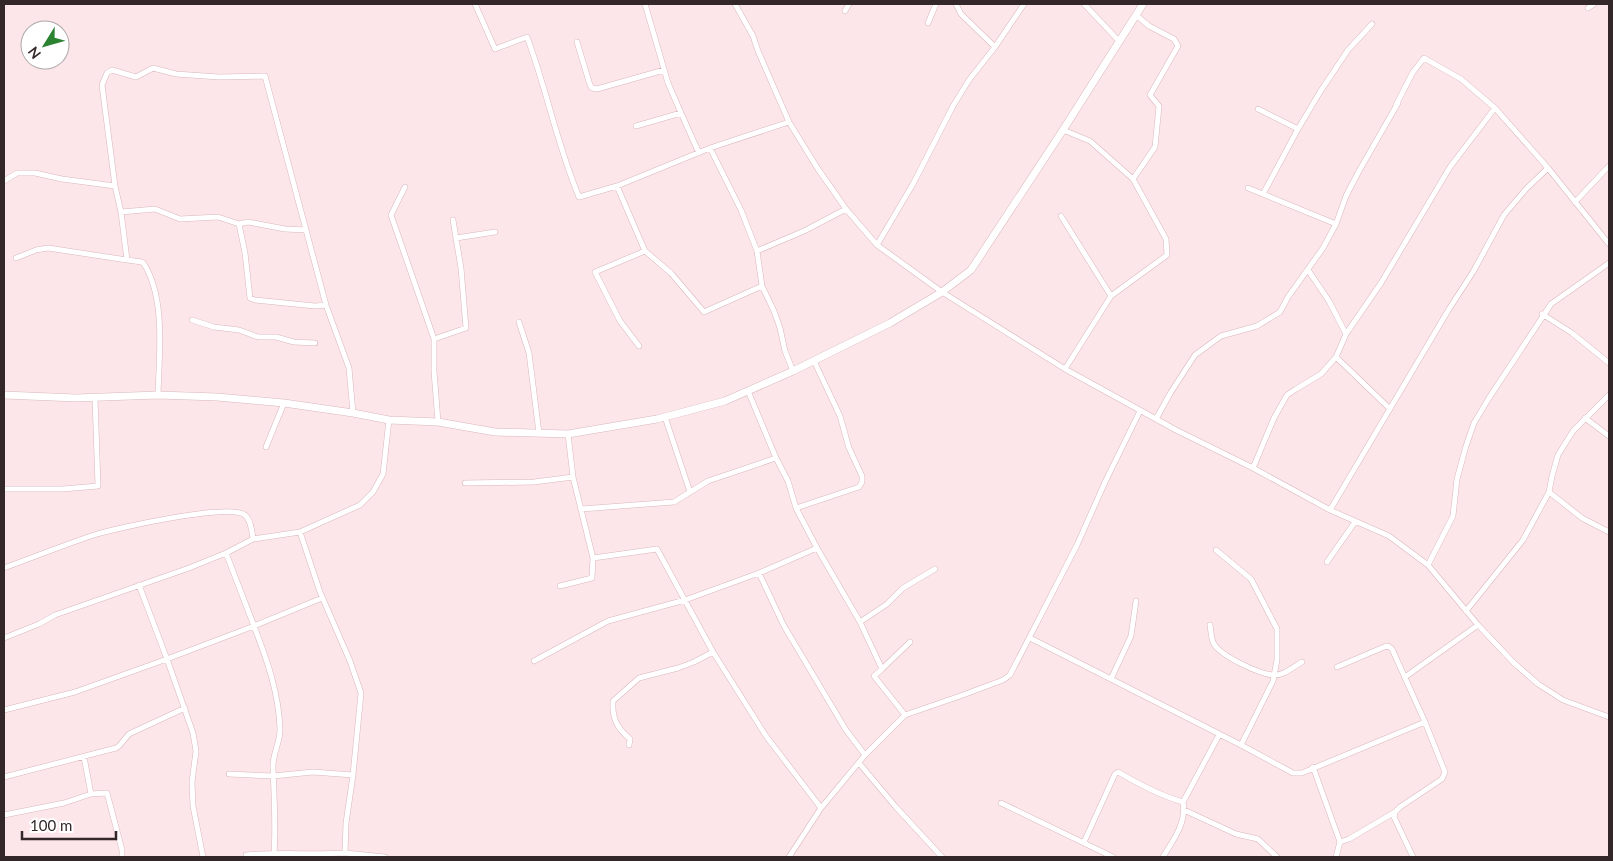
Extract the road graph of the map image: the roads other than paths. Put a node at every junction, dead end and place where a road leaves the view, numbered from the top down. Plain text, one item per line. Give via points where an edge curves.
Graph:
1 (475, 4) edge
2 (645, 4) edge
3 (735, 4) edge
4 (849, 4) edge
5 (936, 4) edge
6 (956, 4) edge
7 (1024, 4) edge
8 (1084, 4) edge
9 (1143, 4) edge
10 (1594, 4) edge
11 (1588, 8) dead end
12 (845, 11) dead end
13 (1136, 15) junction
14 (928, 23) dead end
15 (1372, 24) dead end
16 (577, 42) dead end
17 (1120, 42) junction
18 (995, 47) junction
19 (664, 70) junction
20 (1398, 103) dead end
21 (1495, 108) junction
22 (1258, 109) dead end
23 (681, 113) junction
24 (789, 122) junction
25 (636, 126) dead end
26 (1298, 129) junction
27 (1063, 130) junction
28 (1376, 144) junction
29 (710, 148) junction
30 (699, 153) junction
31 (1609, 166) edge
32 (1548, 168) junction
33 (1133, 179) junction
34 (4, 181) edge
35 (115, 186) junction
36 (617, 186) junction
37 (405, 187) dead end
38 (1248, 188) dead end
39 (1263, 194) junction
40 (1575, 202) junction
41 (846, 209) junction
42 (121, 212) junction
43 (1061, 216) dead end
44 (453, 220) dead end
45 (239, 224) junction
46 (1336, 224) junction
47 (306, 230) junction
48 (495, 232) dead end
49 (456, 238) junction
50 (1609, 244) edge
51 (877, 245) junction
52 (645, 250) junction
53 (757, 251) junction
54 (16, 258) dead end
55 (127, 260) junction
56 (1609, 262) edge
57 (1308, 270) junction
58 (762, 286) junction
59 (942, 292) junction
60 (1111, 296) junction
61 (326, 305) junction
62 (1542, 314) junction
63 (192, 320) dead end
64 (519, 322) dead end
65 (1346, 334) junction
66 (434, 339) junction
67 (315, 343) dead end
68 (639, 346) dead end
69 (1336, 357) junction
70 (814, 361) junction
71 (1609, 363) edge
72 (1065, 369) junction
73 (793, 371) junction
74 (748, 391) junction
75 (4, 395) edge
76 (158, 395) junction
77 (1609, 395) edge
78 (95, 398) junction
79 (284, 403) junction
80 (1390, 409) junction
81 (1140, 411) junction
82 (353, 413) junction
83 (665, 417) junction
84 (1584, 418) junction
85 (1156, 419) junction
86 (389, 420) junction
87 (438, 422) junction
88 (539, 433) junction
89 (568, 434) junction
90 (1609, 436) edge
91 (266, 447) dead end
92 (776, 458) junction
93 (1253, 468) junction
94 (572, 477) junction
95 (465, 483) dead end
96 (4, 488) edge
97 (690, 492) junction
98 (1549, 492) junction
99 (796, 508) junction
100 (581, 509) junction
101 (1330, 510) junction
102 (1355, 522) junction
103 (300, 532) junction
104 (1609, 532) edge
105 (253, 540) junction
106 (817, 548) junction
107 (1216, 550) dead end
108 (226, 553) junction
109 (594, 558) junction
110 (1327, 562) dead end
111 (1428, 565) junction
112 (4, 568) edge
113 (934, 569) dead end
114 (759, 573) junction
115 (139, 585) junction
116 (560, 586) dead end
117 (322, 598) junction
118 (685, 600) junction
119 (1136, 601) dead end
120 (1466, 611) junction
121 (860, 622) junction
122 (1210, 625) dead end
123 (1478, 625) junction
124 (254, 626) junction
125 (4, 638) edge
126 (1030, 638) junction
127 (910, 642) dead end
128 (713, 652) junction
129 (167, 659) junction
130 (534, 661) dead end
131 (1302, 662) dead end
132 (1337, 667) dead end
133 (882, 669) junction
134 (1274, 675) junction
135 (1405, 676) junction
136 (1111, 680) junction
137 (185, 708) junction
138 (4, 710) edge
139 (905, 715) junction
140 (1609, 717) edge
141 (1425, 722) junction
142 (1219, 735) junction
143 (629, 745) dead end
144 (1241, 745) junction
145 (865, 755) junction
146 (84, 757) junction
147 (859, 763) junction
148 (1313, 767) junction
149 (229, 774) dead end
150 (353, 775) junction
151 (273, 776) junction
152 (4, 777) edge
153 (91, 794) junction
154 (1182, 802) junction
155 (1001, 803) dead end
156 (822, 808) junction
157 (1184, 810) junction
158 (1395, 812) junction
159 (4, 815) edge
160 (1084, 842) junction
161 (1340, 842) junction
162 (274, 853) junction
163 (345, 853) junction
164 (246, 855) dead end
165 (122, 857) edge
166 (203, 857) edge
167 (385, 857) edge
168 (789, 857) edge
169 (942, 857) edge
170 (1113, 857) edge
171 (1164, 857) edge
172 (1277, 857) edge
173 (1336, 857) edge
174 (1413, 857) edge

1 - 36 street via 495,48 527,38 568,171 579,196
2 - 19 street
3 - 24 street via 753,36
4 - 12 street
5 - 14 street
6 - 18 street via 960,14
7 - 18 street
8 - 17 street
9 - 13 street
10 - 11 street
13 - 17 street
13 - 33 street via 1174,39 1178,46 1150,95 1160,106 1155,147
15 - 26 street via 1348,50
16 - 19 street via 592,88
17 - 27 street
18 - 51 street via 953,106
19 - 23 street
20 - 28 street
21 - 28 street via 1461,79 1424,58 1413,72
21 - 32 street
21 - 65 street via 1450,167 1381,283
22 - 26 street
23 - 25 street
23 - 30 street
24 - 29 street
24 - 41 street
26 - 39 street
27 - 33 street via 1090,141
27 - 59 street via 971,270
28 - 46 street via 1346,196
29 - 30 street
29 - 53 street
30 - 36 street
31 - 40 street
32 - 40 street
32 - 80 street via 1504,215
33 - 60 street via 1166,239 1167,255
34 - 35 street via 17,173 35,173
35 - 42 street
35 - 47 street via 102,85 107,73 112,70 136,77 152,68 176,74 265,76
36 - 52 street
37 - 66 street via 391,215
38 - 39 street
39 - 46 street
40 - 50 street
41 - 51 street
41 - 53 street
42 - 45 street via 154,209 180,219 218,216
42 - 55 street
43 - 60 street
44 - 49 street
45 - 47 street via 248,222
45 - 61 street via 250,298
46 - 57 street
47 - 61 street
48 - 49 street
49 - 66 street via 466,328
51 - 59 street
52 - 58 street via 671,273 704,312
52 - 68 street via 595,272 620,321
53 - 58 street
54 - 55 street via 48,248
55 - 76 street via 144,264 156,289
56 - 62 street via 1550,304
57 - 65 street
57 - 85 street via 1280,312 1257,326 1221,336 1195,355
58 - 73 street
59 - 70 street via 890,323
59 - 72 street
60 - 72 street
61 - 82 street via 349,368
62 - 71 street
62 - 111 street via 1474,423 1457,479 1453,516
63 - 67 street via 258,337
64 - 88 street via 530,353
65 - 69 street
66 - 87 street
69 - 80 street
69 - 93 street via 1321,374 1288,395 1274,418
70 - 73 street
70 - 99 street via 842,423 862,482 860,487
72 - 81 street
73 - 74 street
74 - 83 street via 725,401
74 - 92 street
75 - 78 street
76 - 78 street
76 - 79 street
77 - 84 street
78 - 96 street via 98,486
79 - 82 street
79 - 91 street
80 - 101 street
81 - 85 street
81 - 126 street
82 - 86 street
83 - 89 street
83 - 97 street
84 - 90 street
84 - 98 street via 1558,455
85 - 93 street
86 - 87 street
86 - 103 street via 383,474 373,492 360,505
87 - 88 street via 495,432
88 - 89 street
89 - 94 street
92 - 97 street via 708,481
92 - 99 street via 788,481
93 - 101 street
94 - 95 street via 534,482
94 - 100 street
97 - 100 street via 674,502
98 - 104 street via 1582,518
98 - 120 street via 1523,540
99 - 106 street
100 - 109 street
101 - 102 street
102 - 110 street
102 - 111 street via 1389,536
103 - 105 street
103 - 117 street
105 - 108 street
105 - 112 street via 246,515 236,511 220,512 95,534
106 - 114 street
106 - 121 street
107 - 134 street via 1251,579 1277,629
108 - 115 street
108 - 124 street
109 - 116 street via 592,578
109 - 118 street via 657,549
111 - 120 street
113 - 121 street via 903,588 887,604
114 - 118 street
114 - 145 street via 784,626 846,730
115 - 125 street via 55,615
115 - 129 street
117 - 124 street
117 - 150 street via 361,693
118 - 128 street
118 - 130 street via 608,621
119 - 136 street via 1131,636
120 - 123 street
121 - 133 street
122 - 134 street via 1214,644 1220,650 1248,667
123 - 135 street
123 - 140 street via 1538,684 1563,700
124 - 129 street
124 - 151 street via 277,697 280,732 272,766
126 - 136 street
126 - 139 street via 1010,675 1003,680
127 - 133 street
128 - 143 street via 678,668 639,678 613,701 615,722 630,739
128 - 156 street via 766,736
129 - 137 street
129 - 138 street via 75,692
131 - 134 street
132 - 135 street via 1388,646
133 - 139 street via 874,676
134 - 144 street
135 - 141 street
136 - 142 street
137 - 146 street via 129,734 119,746
137 - 166 street via 196,751 193,806
139 - 145 street
141 - 148 street
141 - 158 street via 1444,767 1444,776
142 - 144 street
142 - 154 street
144 - 148 street via 1293,773 1302,773
145 - 147 street
146 - 152 street
146 - 153 street
147 - 156 street
147 - 169 street
148 - 161 street
149 - 151 street
150 - 151 street via 313,772
150 - 163 street
151 - 162 street
153 - 159 street
153 - 165 street via 107,793
154 - 157 street
154 - 160 street via 1116,772
155 - 160 street
156 - 168 street
157 - 171 street via 1179,830
157 - 172 street via 1236,834 1258,839
158 - 161 street
158 - 174 street via 1394,817
160 - 170 street
161 - 173 street
162 - 163 street
162 - 164 street
163 - 167 street

